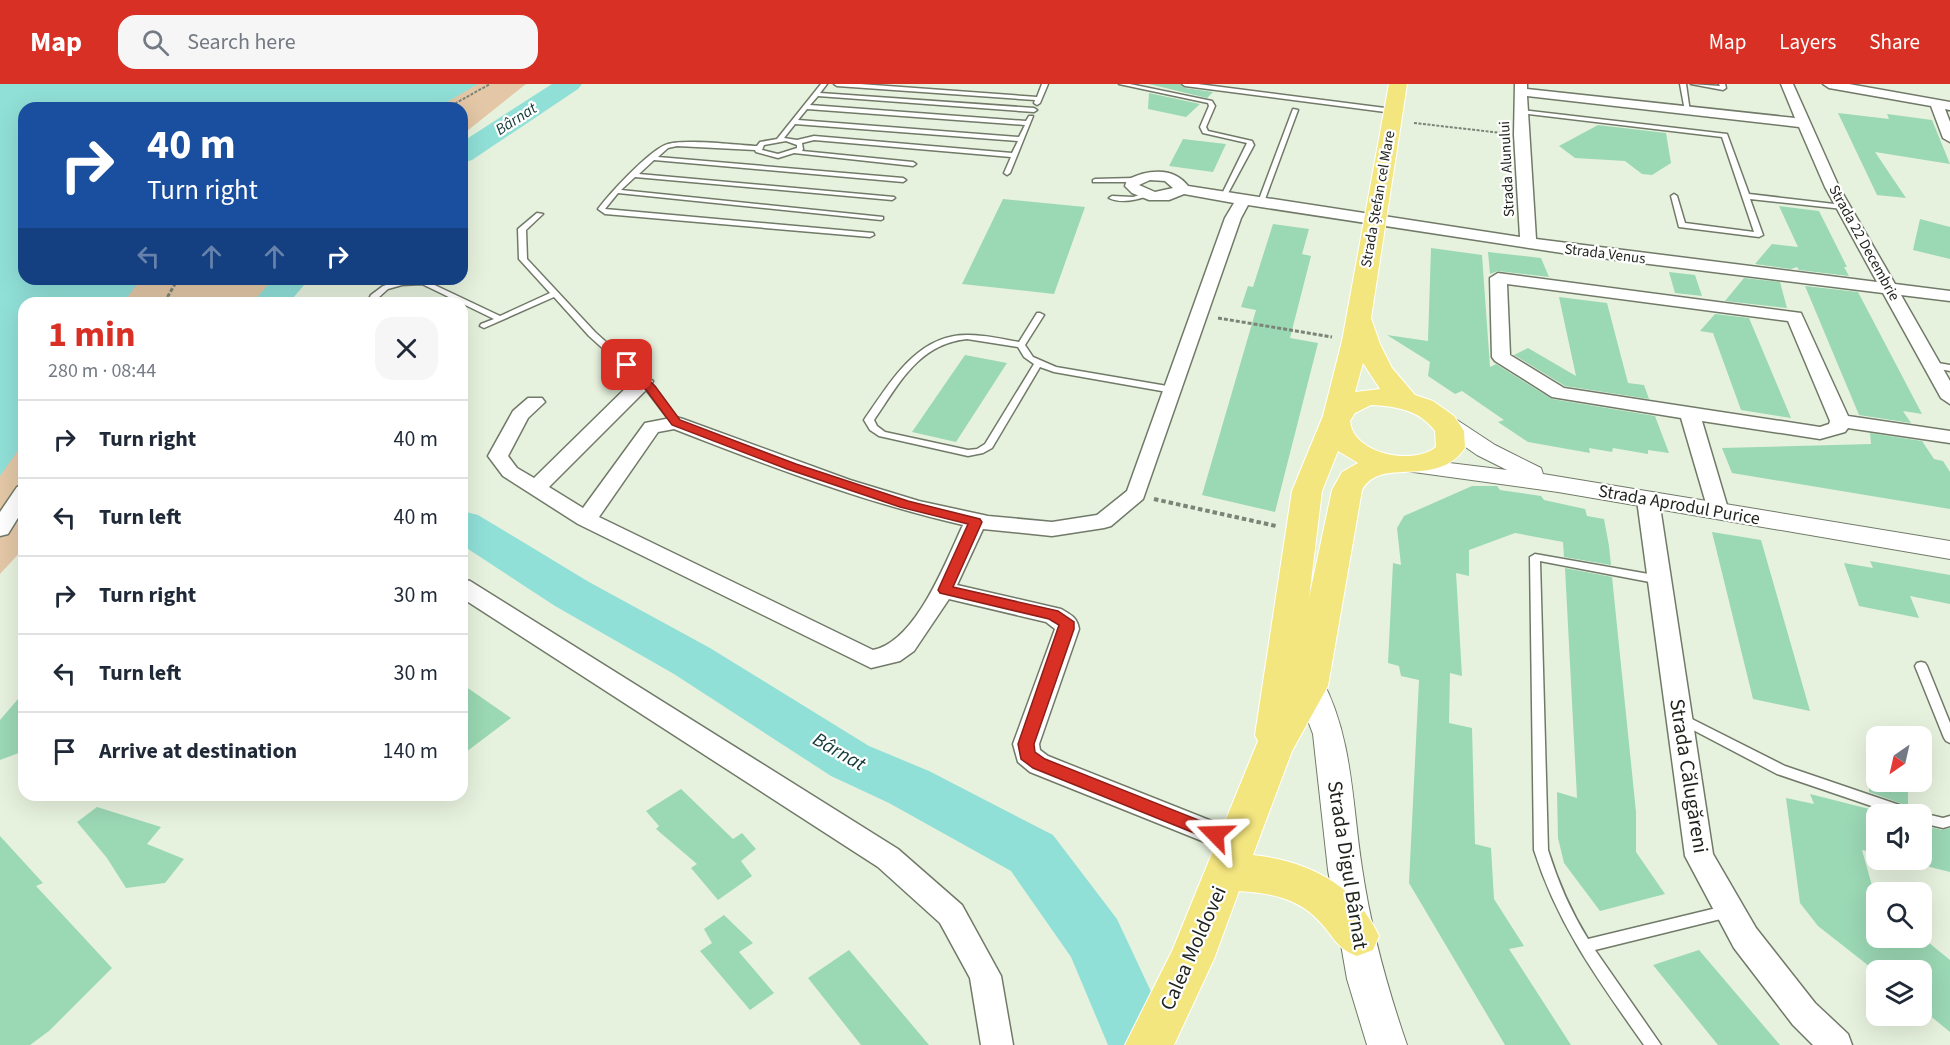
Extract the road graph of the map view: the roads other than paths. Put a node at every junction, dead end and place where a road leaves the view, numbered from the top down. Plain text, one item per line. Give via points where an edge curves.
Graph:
1 (824, 84) edge
2 (837, 84) edge
3 (1044, 84) edge
4 (1122, 84) edge
5 (1185, 84) edge
6 (1398, 84) edge
7 (1683, 84) edge
8 (1694, 84) edge
9 (1722, 84) edge
10 (1787, 84) edge
11 (1829, 84) edge
12 (1521, 88) edge
13 (816, 94) junction
14 (1039, 99) junction
15 (1936, 103) junction
16 (1950, 106) edge
17 (806, 107) junction
18 (1034, 110) junction
19 (1295, 110) dead end
20 (1688, 111) junction
21 (1521, 112) junction
22 (1393, 116) junction
23 (794, 122) junction
24 (1028, 123) junction
25 (1802, 123) junction
26 (1950, 138) edge
27 (780, 139) junction
28 (1021, 139) junction
29 (798, 142) junction
30 (757, 148) junction
31 (797, 152) junction
32 (1015, 155) junction
33 (652, 158) junction
34 (913, 164) dead end
35 (1007, 173) dead end
36 (633, 175) junction
37 (903, 180) dead end
38 (1181, 189) junction
39 (616, 191) junction
40 (1224, 196) junction
41 (1674, 196) dead end
42 (1746, 196) junction
43 (892, 198) dead end
44 (1252, 201) junction
45 (1843, 207) junction
46 (539, 214) dead end
47 (880, 218) dead end
48 (1374, 221) junction
49 (870, 235) dead end
50 (1528, 243) junction
51 (1569, 249) junction
52 (395, 285) edge
53 (429, 285) edge
54 (1575, 288) junction
55 (1888, 289) junction
56 (554, 294) junction
57 (1950, 296) edge
58 (374, 297) edge
59 (451, 297) edge
60 (468, 306) edge
61 (1040, 315) dead end
62 (1359, 315) junction
63 (501, 319) junction
64 (484, 326) dead end
65 (1021, 345) junction
66 (1038, 364) junction
67 (1932, 365) junction
68 (1950, 368) edge
69 (644, 381) junction
70 (1173, 390) junction
71 (1950, 398) edge
72 (1405, 400) junction
73 (535, 402) dead end
74 (1690, 414) junction
75 (1335, 419) junction
76 (1840, 421) junction
77 (676, 423) junction
78 (1449, 425) junction
79 (1950, 437) edge
80 (1396, 463) junction
81 (1558, 483) junction
82 (536, 488) junction
83 (1648, 500) junction
84 (18, 501) edge
85 (1718, 512) junction
86 (586, 519) junction
87 (975, 522) junction
88 (0, 529) edge
89 (1950, 550) edge
90 (1661, 581) junction
91 (1293, 584) junction
92 (945, 590) junction
93 (468, 591) edge
94 (1921, 666) dead end
95 (1310, 686) junction
96 (1680, 718) junction
97 (1950, 738) edge
98 (1273, 749) junction
99 (1880, 804) edge
100 (1932, 820) edge
101 (1950, 821) edge
102 (1232, 857) junction
103 (1729, 911) junction
104 (1357, 936) junction
105 (1584, 946) junction
106 (998, 1045) edge
107 (1149, 1045) edge
108 (1387, 1045) edge
109 (1653, 1045) edge
110 (1836, 1045) edge

1 - 13 lane
2 - 14 lane
3 - 14 lane
4 - 40 lane via 1210,102 1205,132 1250,142
5 - 22 lane
6 - 22 main road, Strada Ștefan cel Mare
7 - 20 lane
8 - 9 lane via 1723,88
10 - 25 street, Strada 22 Decembrie
11 - 15 street
12 - 20 street, Strada Alunului
12 - 21 street, Strada Alunului
13 - 17 lane
13 - 18 lane
14 - 18 lane
15 - 16 street
15 - 26 street
17 - 23 lane
17 - 24 lane
18 - 24 lane
19 - 44 lane
20 - 25 street, Strada Alunului
21 - 42 lane via 1725,135
21 - 50 street, Strada Alunului
22 - 48 main road, Strada Ștefan cel Mare
23 - 27 lane
23 - 28 lane
24 - 28 lane
25 - 45 street, Strada 22 Decembrie
27 - 29 lane
27 - 30 lane
28 - 32 lane
29 - 31 lane via 801,147
29 - 32 lane via 814,138
30 - 31 lane via 772,156
30 - 33 lane via 677,144
31 - 34 lane
32 - 35 lane
33 - 36 lane
33 - 37 lane
36 - 39 lane
36 - 43 lane
38 - 38 street via 1171,195 1137,188 1145,176 1161,176 1175,180
38 - 40 street, Strada Venus
39 - 47 lane
39 - 49 lane via 602,211
40 - 44 street, Strada Venus
41 - 42 lane via 1682,225 1759,235
42 - 45 lane
44 - 48 street, Strada Venus
44 - 70 street via 1233,218
45 - 55 street, Strada 22 Decembrie
46 - 56 lane via 522,229 523,259
48 - 50 street, Strada Venus
48 - 62 main road, Strada Ștefan cel Mare
50 - 51 street, Strada Venus
51 - 54 street
51 - 55 street, Strada Venus
52 - 58 lane via 376,292
53 - 59 lane
54 - 74 street via 1498,278 1502,357 1559,393
54 - 76 street via 1795,317
55 - 57 street, Strada Venus
55 - 67 street, Strada 22 Decembrie
56 - 63 lane
56 - 69 lane
60 - 63 lane
61 - 65 lane
62 - 72 main road via 1366,348
62 - 75 main road, Strada Ștefan cel Mare
63 - 64 lane
65 - 66 lane via 1028,358
65 - 66 lane via 964,337 942,341 921,351 869,420 873,428 882,435 968,453 980,451 988,446
66 - 70 lane
67 - 68 lane
67 - 71 street, Strada 22 Decembrie
69 - 77 lane
69 - 82 street
70 - 87 street via 1129,507 1102,522 1048,530
72 - 75 main road via 1370,397 1343,406
72 - 78 main road via 1423,406
73 - 82 street via 520,415 498,456 510,472
74 - 76 street via 1820,433 1838,428
74 - 85 street
75 - 80 main road via 1338,435 1348,446
75 - 91 main road, Strada Ștefan cel Mare via 1307,492
76 - 79 street
77 - 86 street via 652,427
77 - 87 street via 791,467 904,504
78 - 80 main road via 1454,437 1447,452 1428,463
78 - 81 street via 1505,461
80 - 81 street, Strada Aprodul Purice
80 - 95 main road via 1353,479 1343,502
81 - 83 street, Strada Aprodul Purice
82 - 86 street
83 - 85 street, Strada Aprodul Purice
83 - 90 street, Strada Călugăreni
84 - 88 street
85 - 89 street, Strada Aprodul Purice
86 - 92 street via 871,659 894,654 911,638
87 - 92 street
90 - 96 street, Strada Călugăreni
90 - 105 lane via 1535,557 1541,850 1549,881
91 - 95 main road via 1310,610 1299,661
91 - 98 main road, Strada Ștefan cel Mare
92 - 102 street via 1053,615 1066,622 1026,744 1027,755
93 - 106 street via 888,858 951,914 985,976
94 - 97 lane
95 - 98 main road
95 - 104 street, Strada Digul Bârnat via 1329,734
96 - 99 lane via 1781,770
96 - 103 street, Strada Călugăreni via 1699,856
98 - 102 main road, Calea Moldovei
100 - 101 lane
102 - 104 main road via 1298,883 1328,900
102 - 107 main road, Calea Moldovei via 1191,959
103 - 105 lane
103 - 110 street, Strada Călugăreni via 1804,1014
104 - 108 street, Strada Digul Bârnat
105 - 109 lane

